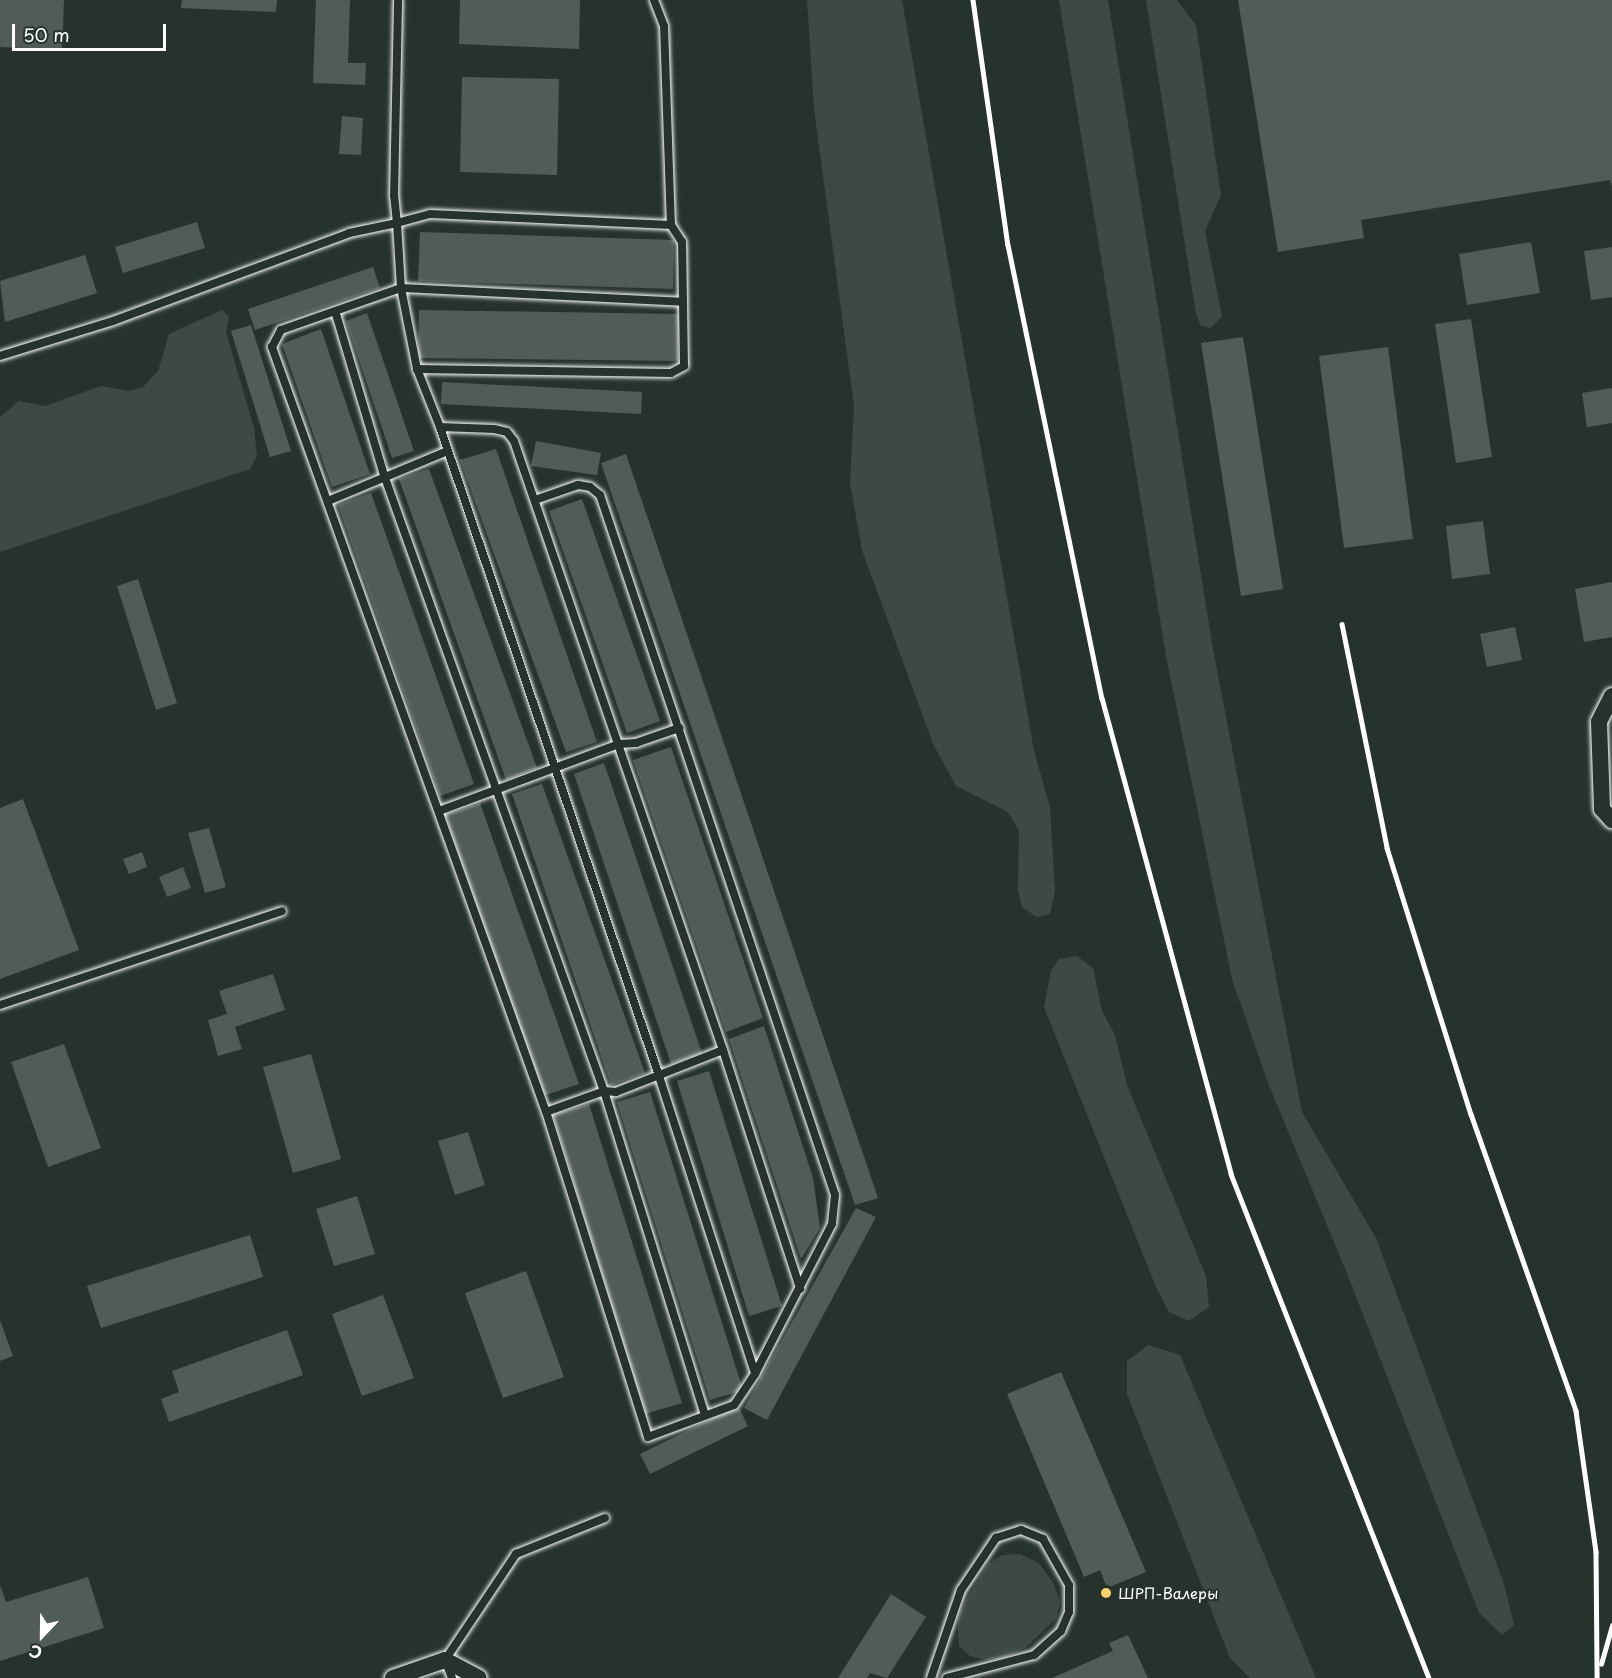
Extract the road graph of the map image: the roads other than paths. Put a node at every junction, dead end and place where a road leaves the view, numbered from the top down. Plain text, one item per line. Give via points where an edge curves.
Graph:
1 (398, 0) edge
2 (654, 0) edge
3 (397, 223) junction
4 (671, 225) junction
5 (401, 288) junction
6 (682, 302) junction
7 (336, 314) junction
8 (0, 356) edge
9 (417, 369) junction
10 (440, 427) junction
11 (445, 452) junction
12 (384, 475) junction
13 (535, 500) junction
14 (327, 501) junction
15 (1612, 696) edge
16 (679, 728) junction
17 (619, 744) junction
18 (554, 767) junction
19 (498, 789) junction
20 (439, 811) junction
21 (1612, 820) edge
22 (282, 911) dead end
23 (0, 1005) edge
24 (723, 1050) junction
25 (659, 1076) junction
26 (604, 1091) junction
27 (546, 1112) junction
28 (800, 1289) junction
29 (755, 1374) junction
30 (705, 1415) junction
31 (605, 1518) dead end
32 (445, 1660) junction
33 (393, 1678) edge
34 (452, 1678) edge
35 (479, 1678) edge
36 (931, 1678) edge
37 (947, 1678) edge

1 - 3 lane via 394,196
2 - 4 lane via 664,26
3 - 4 lane via 430,214
3 - 5 lane
3 - 8 lane via 348,233 113,321
4 - 6 lane via 682,242
5 - 6 lane
5 - 7 lane
5 - 9 lane
6 - 9 lane via 684,366 671,373
7 - 12 lane
7 - 14 lane via 281,330 272,347
9 - 10 lane
10 - 11 lane
10 - 13 lane via 507,432
11 - 12 lane
11 - 18 lane
12 - 14 lane
12 - 19 lane
13 - 16 lane via 578,485 590,487 600,495
13 - 17 lane
14 - 20 lane
15 - 21 street via 1599,722 1602,809
16 - 17 lane via 636,743
16 - 28 lane via 835,1196 832,1224
17 - 18 lane
17 - 24 lane
18 - 19 lane
18 - 25 lane
19 - 20 lane
19 - 26 lane
20 - 27 lane
22 - 23 lane
24 - 25 lane
24 - 28 lane
25 - 26 lane via 616,1092
25 - 29 lane
26 - 27 lane
26 - 30 lane
27 - 30 lane via 648,1437
28 - 29 lane
29 - 30 lane via 741,1399
31 - 32 lane via 516,1554
32 - 33 street
32 - 34 lane
32 - 35 street
36 - 37 lane via 961,1590 996,1538 1021,1530 1043,1539 1069,1585 1069,1612 1061,1631 1034,1655

